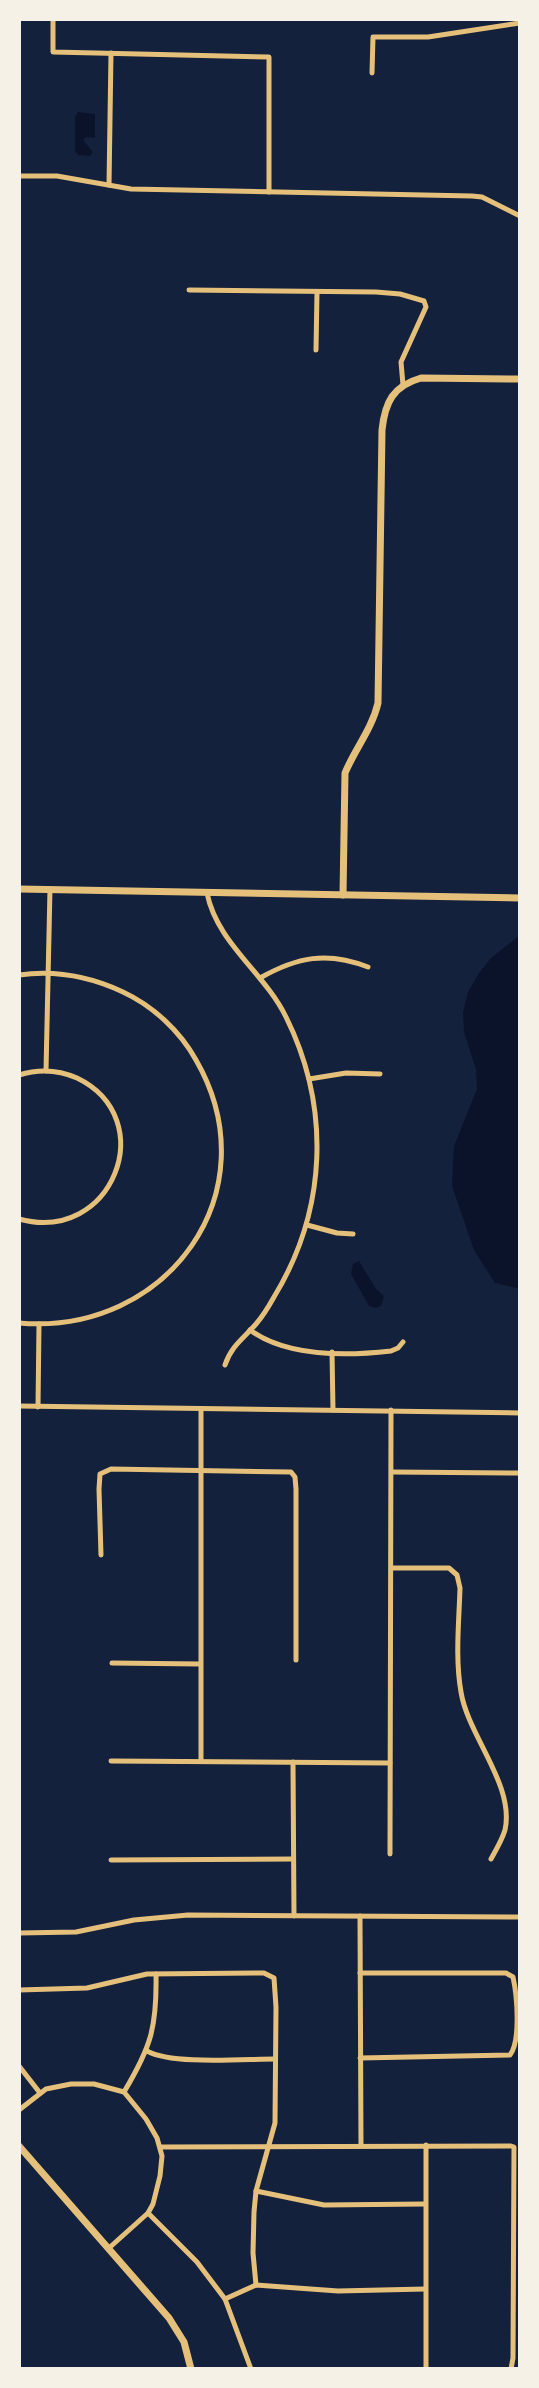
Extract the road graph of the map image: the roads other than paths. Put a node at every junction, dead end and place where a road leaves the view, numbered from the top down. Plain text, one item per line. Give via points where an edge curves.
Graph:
1 (53, 19) edge
2 (520, 23) edge
3 (111, 53) junction
4 (372, 73) dead end
5 (19, 176) edge
6 (109, 185) junction
7 (269, 192) junction
8 (520, 216) edge
9 (189, 290) dead end
10 (317, 292) junction
11 (316, 350) dead end
12 (520, 379) edge
13 (403, 385) junction
14 (19, 889) edge
15 (50, 889) junction
16 (207, 893) junction
17 (344, 895) junction
18 (520, 898) edge
19 (368, 967) dead end
20 (48, 973) junction
21 (19, 975) edge
22 (260, 978) junction
23 (46, 1071) junction
24 (380, 1074) dead end
25 (19, 1075) edge
26 (309, 1079) junction
27 (19, 1219) edge
28 (307, 1225) junction
29 (352, 1234) dead end
30 (19, 1323) edge
31 (39, 1324) junction
32 (250, 1330) junction
33 (403, 1342) dead end
34 (332, 1352) junction
35 (225, 1365) dead end
36 (19, 1406) edge
37 (38, 1407) junction
38 (201, 1409) junction
39 (333, 1410) junction
40 (391, 1410) junction
41 (520, 1413) edge
42 (200, 1470) junction
43 (392, 1472) junction
44 (520, 1473) edge
45 (101, 1555) dead end
46 (392, 1568) junction
47 (296, 1660) dead end
48 (112, 1663) dead end
49 (200, 1664) junction
50 (111, 1761) dead end
51 (201, 1761) junction
52 (293, 1762) junction
53 (390, 1763) junction
54 (390, 1854) dead end
55 (293, 1859) junction
56 (491, 1859) dead end
57 (111, 1860) dead end
58 (294, 1916) junction
59 (360, 1916) junction
60 (520, 1917) edge
61 (19, 1933) edge
62 (360, 1973) junction
63 (156, 1974) junction
64 (19, 1990) edge
65 (147, 2051) junction
66 (360, 2058) junction
67 (275, 2059) junction
68 (19, 2066) edge
69 (124, 2092) junction
70 (40, 2093) junction
71 (19, 2109) edge
72 (269, 2145) junction
73 (361, 2145) junction
74 (426, 2145) junction
75 (19, 2146) edge
76 (160, 2147) junction
77 (256, 2191) junction
78 (425, 2204) junction
79 (148, 2213) junction
80 (108, 2248) junction
81 (256, 2285) junction
82 (425, 2289) junction
83 (225, 2299) junction
84 (191, 2369) edge
85 (251, 2369) edge
86 (425, 2369) edge
87 (511, 2369) edge

1 - 3 street via 52,52
2 - 4 street via 428,37 373,37
3 - 6 street
3 - 7 street via 269,57
5 - 6 street via 57,176
6 - 7 street
7 - 8 street via 472,195
9 - 10 street
10 - 11 street
10 - 13 street via 400,294 425,304 401,362
12 - 13 street via 429,378
13 - 17 street via 389,401 383,419 378,703 345,773
14 - 15 street
15 - 16 street
15 - 20 street
16 - 17 street
16 - 22 street via 215,921
17 - 18 street
19 - 22 street via 351,960 314,958 296,960
20 - 21 street
20 - 23 street
20 - 31 street via 111,986 164,1020 192,1053 207,1081 217,1111 221,1153 207,1216 173,1269 122,1307 81,1321
22 - 26 street via 285,1015
23 - 25 street
23 - 27 street via 70,1075 100,1095 118,1126 119,1161 111,1184 97,1203 77,1216 42,1224
24 - 26 street
26 - 28 street via 317,1145 314,1199
28 - 29 street
28 - 32 street via 275,1296
30 - 31 street
31 - 37 street
32 - 34 street via 272,1343
32 - 35 street via 233,1346
33 - 34 street via 391,1351
34 - 39 street
36 - 37 street
37 - 38 street
38 - 39 street
38 - 42 street
39 - 40 street
40 - 41 street
40 - 43 street
42 - 45 street via 111,1469 100,1474
42 - 47 street via 286,1471 295,1477
42 - 49 street
43 - 44 street
43 - 46 street
46 - 53 street
46 - 56 street via 454,1570 460,1588 461,1692 498,1780 505,1809 505,1830
48 - 49 street
49 - 51 street
50 - 51 street
51 - 52 street
52 - 53 street
52 - 55 street
53 - 54 street
55 - 57 street
55 - 58 street
58 - 59 street
58 - 61 street via 165,1917 76,1932
59 - 60 street
59 - 62 street
62 - 66 street
62 - 66 street via 506,1973 516,1990 515,2047 510,2055
63 - 64 street via 87,1987
63 - 65 street via 153,2033
63 - 67 street via 264,1973 274,1978
65 - 67 street via 179,2059
65 - 69 street
66 - 73 street
67 - 72 street via 275,2123
68 - 70 street
69 - 70 street via 71,2084
69 - 76 street via 146,2119
70 - 71 street
72 - 73 street
72 - 76 street
72 - 77 street
73 - 74 street
74 - 78 street
74 - 87 street via 514,2147
75 - 80 street
76 - 79 street via 160,2176
77 - 78 street via 324,2205
77 - 81 street
78 - 82 street
79 - 80 street
79 - 83 street via 197,2262
80 - 84 street via 169,2318 184,2342
81 - 82 street via 338,2291
81 - 83 street
82 - 86 street
83 - 85 street

